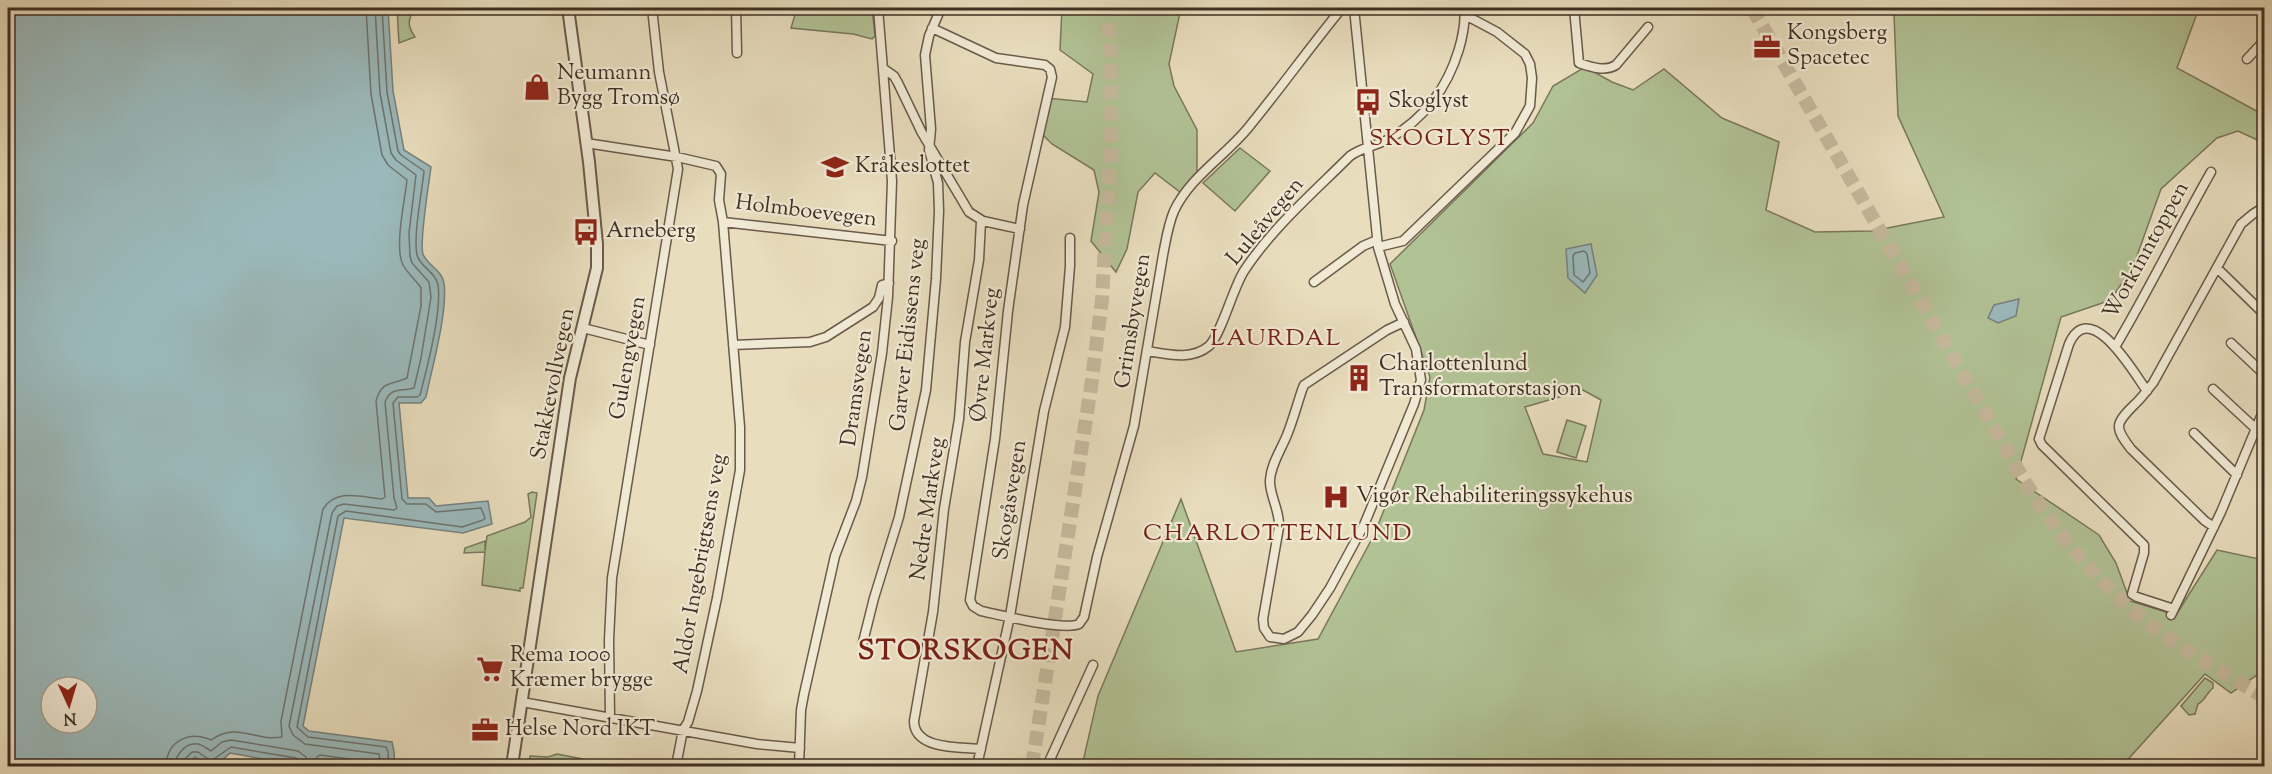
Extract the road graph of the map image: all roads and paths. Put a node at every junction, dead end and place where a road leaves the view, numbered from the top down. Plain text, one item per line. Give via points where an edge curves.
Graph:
1 (568, 8) edge
2 (652, 8) edge
3 (736, 8) edge
4 (878, 8) edge
5 (941, 8) edge
6 (1342, 8) edge
7 (1354, 8) edge
8 (1574, 8) edge
9 (1464, 11) edge
10 (1648, 27) dead end
11 (932, 28) junction
12 (2265, 41) edge
13 (737, 54) dead end
14 (2247, 59) dead end
15 (884, 69) junction
16 (586, 143) junction
17 (930, 144) junction
18 (1369, 147) junction
19 (677, 157) junction
20 (2211, 172) dead end
21 (2265, 207) edge
22 (981, 220) junction
23 (723, 222) junction
24 (1020, 229) junction
25 (1070, 238) dead end
26 (892, 242) junction
27 (1377, 244) junction
28 (2217, 268) junction
29 (1314, 282) dead end
30 (889, 283) junction
31 (2265, 314) edge
32 (1404, 322) junction
33 (583, 327) junction
34 (2231, 343) dead end
35 (650, 345) junction
36 (733, 345) junction
37 (2115, 346) junction
38 (1147, 351) junction
39 (2265, 374) edge
40 (2213, 389) dead end
41 (2147, 391) junction
42 (2265, 409) edge
43 (2256, 429) junction
44 (2194, 433) dead end
45 (2236, 475) junction
46 (2214, 527) junction
47 (1010, 616) junction
48 (862, 642) dead end
49 (1093, 665) dead end
50 (522, 702) junction
51 (610, 717) junction
52 (683, 730) junction
53 (800, 748) junction
54 (981, 749) junction
55 (512, 766) edge
56 (676, 766) edge
57 (799, 766) edge
58 (977, 766) edge
59 (1047, 766) edge

1 - 16 street, Stakkevollvegen
2 - 19 street, Gulengvegen via 661,81
3 - 13 street
4 - 15 street, Dramsvegen
5 - 11 street, Garver Eidissens veg
6 - 38 street, Grimsbyvegen via 1249,127 1192,184 1175,208 1168,228
7 - 18 street
8 - 10 street via 1578,63 1605,69 1616,65
9 - 18 street, Luleåvegen via 1462,39 1446,83 1410,126
9 - 27 street via 1525,54 1532,70 1530,106 1515,133 1403,241
11 - 17 street, Garver Eidissens veg via 926,55
11 - 24 street, Øvre Markveg via 989,56 1042,63 1050,69 1053,80
12 - 14 street
15 - 17 street via 894,76
15 - 26 street, Dramsvegen
16 - 19 street, Holmboevegen
16 - 33 street, Stakkevollvegen via 597,244 595,276
17 - 22 street via 960,200
17 - 48 street, Garver Eidissens veg via 939,211 926,390 901,509
18 - 27 street
18 - 38 street, Luleåvegen via 1350,156 1263,246 1242,274 1210,344 1177,356
19 - 23 street, Holmboevegen via 718,168
19 - 35 street, Gulengvegen via 677,181
20 - 37 street, Workinntoppen
21 - 28 street via 2241,224
22 - 24 street
22 - 54 street, Nedre Markveg via 958,426 914,721 917,734 927,741
23 - 26 street, Holmboevegen
23 - 36 street, Aldor Ingebrigtsens veg
24 - 47 street, Øvre Markveg via 995,439 970,600 976,609
25 - 47 street, Skogåsvegen via 1065,327 1044,411
26 - 30 street, Dramsvegen
27 - 29 street via 1363,246
27 - 32 street
28 - 31 street
28 - 41 street
30 - 36 street via 882,285 873,307 826,337 810,342
30 - 53 street, Dramsvegen via 866,458 824,602 801,710
32 - 32 street via 1420,362 1421,380 1364,525 1303,628 1291,637 1270,637 1263,619 1279,513 1270,479 1304,385
33 - 35 street
33 - 50 street, Stakkevollvegen via 568,389
34 - 39 street
35 - 51 street, Gulengvegen via 612,578
36 - 52 street, Aldor Ingebrigtsens veg via 740,470 697,692
37 - 41 street, Workinntoppen
37 - 46 street, Workinntoppen via 2095,329 2078,331 2072,336 2039,439 2042,445 2144,545 2132,594 2137,597 2173,612
38 - 47 street, Grimsbyvegen via 1134,426 1096,556 1083,620 1069,626
40 - 43 street
41 - 46 street via 2121,417 2121,437
42 - 43 street
43 - 45 street
44 - 45 street
45 - 46 street
47 - 54 street, Skogåsvegen
49 - 59 street
50 - 51 street
50 - 55 street, Stakkevollvegen
51 - 52 street
52 - 53 street
52 - 56 street, Aldor Ingebrigtsens veg
53 - 57 street, Dramsvegen
54 - 58 street, Skogåsvegen

